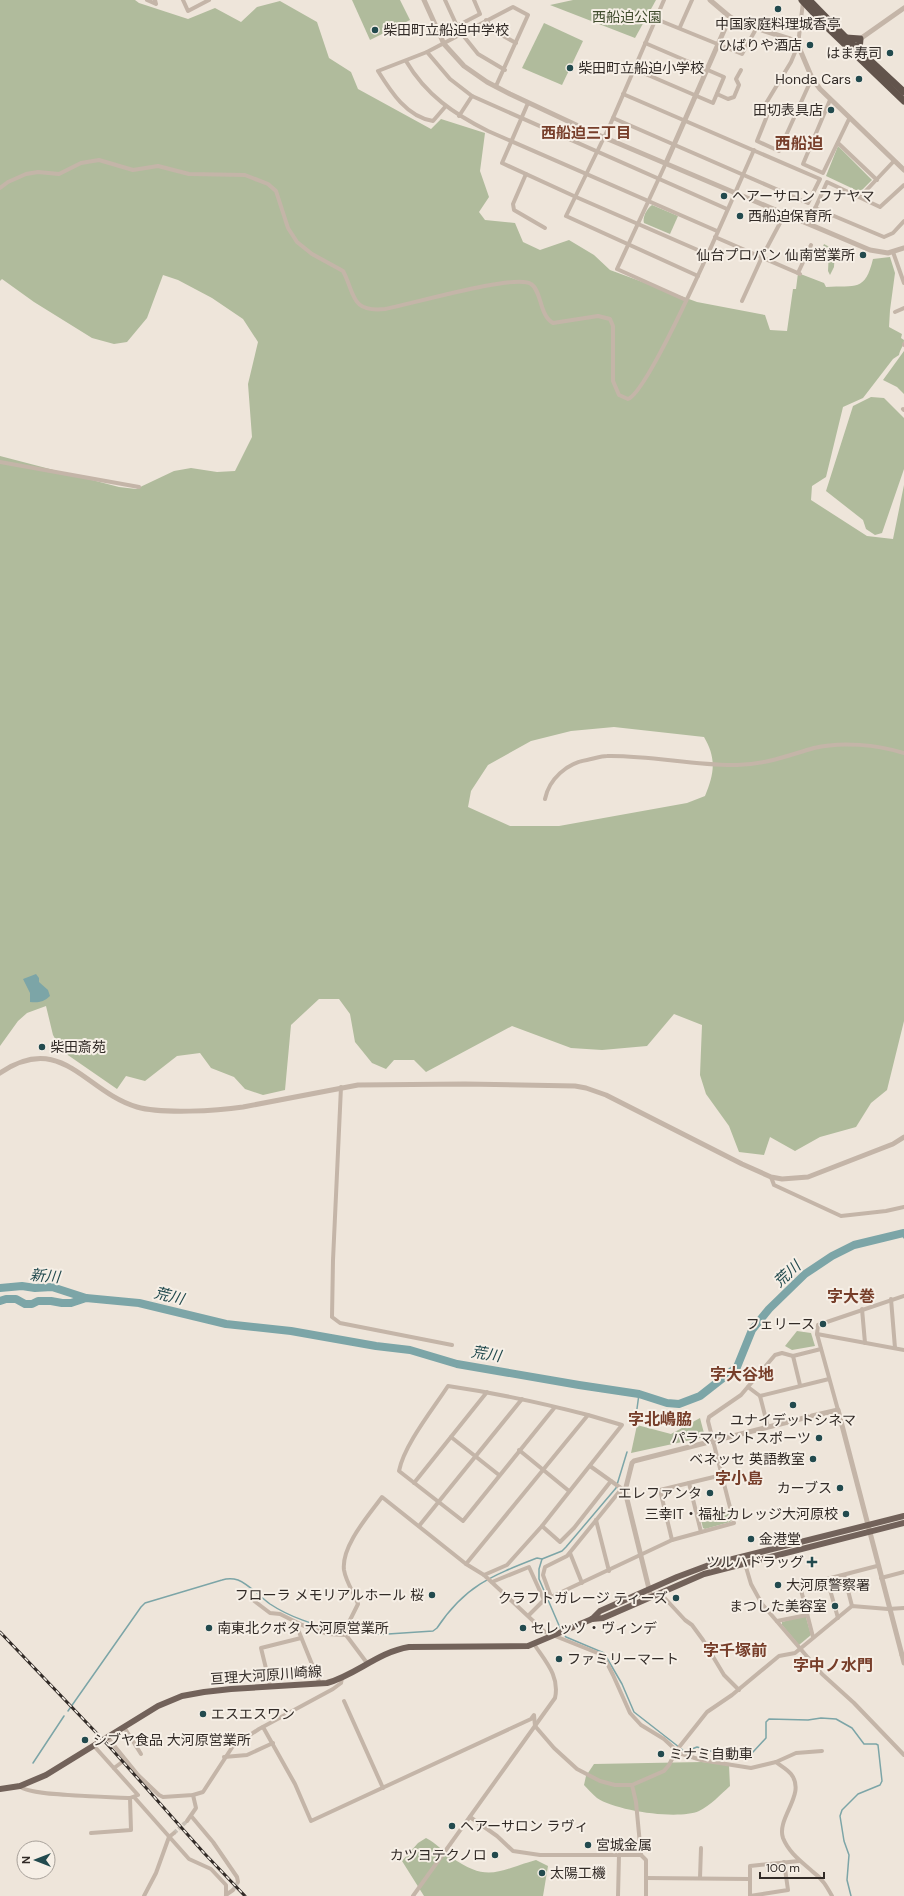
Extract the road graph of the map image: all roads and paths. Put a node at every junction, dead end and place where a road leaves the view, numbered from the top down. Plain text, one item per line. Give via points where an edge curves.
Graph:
1 (147, 0) edge
2 (155, 0) edge
3 (183, 0) edge
4 (209, 0) edge
5 (424, 0) edge
6 (445, 0) edge
7 (474, 0) edge
8 (664, 0) edge
9 (692, 0) edge
10 (710, 0) edge
11 (805, 1) edge
12 (904, 8) edge
13 (730, 17) junction
14 (656, 19) junction
15 (486, 20) junction
16 (680, 27) junction
17 (756, 29) junction
18 (462, 34) junction
19 (846, 38) junction
20 (860, 39) junction
21 (516, 43) junction
22 (645, 43) junction
23 (444, 44) junction
24 (719, 44) junction
25 (798, 44) junction
26 (859, 50) junction
27 (427, 52) junction
28 (406, 61) junction
29 (634, 69) junction
30 (505, 70) junction
31 (707, 70) junction
32 (741, 70) dead end
33 (812, 78) junction
34 (496, 86) junction
35 (904, 92) edge
36 (623, 94) junction
37 (717, 94) junction
38 (472, 96) junction
39 (696, 96) junction
40 (830, 100) junction
41 (904, 101) edge
42 (528, 103) junction
43 (445, 107) junction
44 (459, 116) junction
45 (521, 118) junction
46 (613, 118) junction
47 (849, 119) junction
48 (685, 120) junction
49 (604, 138) junction
50 (511, 140) junction
51 (838, 143) junction
52 (674, 145) junction
53 (754, 150) junction
54 (597, 152) junction
55 (894, 161) junction
56 (666, 163) junction
57 (904, 170) edge
58 (526, 174) junction
59 (587, 174) junction
60 (742, 175) junction
61 (659, 179) junction
62 (877, 180) junction
63 (904, 185) edge
64 (0, 188) edge
65 (734, 194) junction
66 (576, 197) junction
67 (860, 197) junction
68 (649, 201) junction
69 (815, 208) junction
70 (728, 209) junction
71 (904, 221) edge
72 (639, 223) junction
73 (780, 223) dead end
74 (808, 224) junction
75 (545, 228) dead end
76 (717, 231) junction
77 (715, 237) junction
78 (629, 245) junction
79 (811, 245) dead end
80 (904, 248) edge
81 (893, 252) junction
82 (707, 254) junction
83 (762, 257) junction
84 (903, 275) edge
85 (698, 276) junction
86 (904, 283) edge
87 (686, 300) junction
88 (742, 301) dead end
89 (904, 308) edge
90 (895, 312) dead end
91 (0, 462) edge
92 (139, 487) dead end
93 (904, 753) edge
94 (545, 799) dead end
95 (0, 1073) edge
96 (341, 1087) junction
97 (904, 1137) edge
98 (771, 1177) junction
99 (904, 1207) edge
100 (904, 1296) edge
101 (891, 1299) junction
102 (862, 1309) junction
103 (817, 1334) junction
104 (865, 1343) junction
105 (452, 1345) dead end
106 (895, 1348) junction
107 (821, 1349) junction
108 (904, 1350) edge
109 (793, 1356) junction
110 (830, 1379) junction
111 (800, 1386) junction
112 (748, 1387) junction
113 (488, 1392) junction
114 (760, 1396) junction
115 (522, 1399) junction
116 (555, 1407) junction
117 (838, 1410) junction
118 (588, 1415) junction
119 (768, 1427) junction
120 (451, 1437) junction
121 (713, 1441) junction
122 (519, 1450) junction
123 (475, 1457) junction
124 (590, 1466) junction
125 (544, 1470) junction
126 (499, 1475) junction
127 (722, 1475) junction
128 (611, 1482) junction
129 (414, 1483) junction
130 (689, 1483) junction
131 (623, 1490) junction
132 (569, 1491) junction
133 (438, 1502) junction
134 (904, 1516) edge
135 (596, 1520) junction
136 (904, 1523) edge
137 (419, 1526) junction
138 (542, 1526) junction
139 (868, 1529) junction
140 (701, 1532) junction
141 (672, 1540) junction
142 (570, 1553) junction
143 (641, 1556) junction
144 (743, 1560) junction
145 (466, 1564) junction
146 (877, 1566) junction
147 (609, 1571) junction
148 (904, 1572) edge
149 (844, 1575) junction
150 (485, 1576) junction
151 (880, 1578) junction
152 (827, 1579) junction
153 (491, 1582) junction
154 (582, 1583) junction
155 (649, 1590) junction
156 (660, 1593) junction
157 (651, 1597) junction
158 (253, 1600) dead end
159 (852, 1606) junction
160 (904, 1608) edge
161 (888, 1609) junction
162 (529, 1615) junction
163 (807, 1615) junction
164 (592, 1618) junction
165 (838, 1618) junction
166 (777, 1621) junction
167 (294, 1622) junction
168 (559, 1633) junction
169 (346, 1635) junction
170 (813, 1637) junction
171 (301, 1638) junction
172 (534, 1644) junction
173 (800, 1649) junction
174 (903, 1655) edge
175 (367, 1663) junction
176 (904, 1663) edge
177 (342, 1678) junction
178 (320, 1684) junction
179 (270, 1685) junction
180 (738, 1690) junction
181 (344, 1701) dead end
182 (535, 1726) junction
183 (124, 1727) junction
184 (263, 1727) junction
185 (108, 1738) junction
186 (273, 1743) junction
187 (94, 1746) junction
188 (677, 1750) junction
189 (822, 1752) dead end
190 (141, 1754) dead end
191 (904, 1755) edge
192 (224, 1757) junction
193 (125, 1760) junction
194 (776, 1762) junction
195 (114, 1768) junction
196 (632, 1785) junction
197 (20, 1786) junction
198 (383, 1788) junction
199 (0, 1789) edge
200 (193, 1795) junction
201 (132, 1797) junction
202 (192, 1817) junction
203 (470, 1817) junction
204 (187, 1821) tunnel mouth
205 (174, 1833) tunnel mouth
206 (90, 1834) dead end
207 (169, 1837) junction
208 (701, 1848) dead end
209 (619, 1855) junction
210 (640, 1855) junction
211 (799, 1861) junction
212 (784, 1862) junction
213 (646, 1878) junction
214 (700, 1878) junction
215 (750, 1879) junction
216 (238, 1882) dead end
217 (233, 1890) tunnel mouth
218 (144, 1896) edge
219 (226, 1896) edge
220 (413, 1896) edge
221 (618, 1896) edge
222 (646, 1896) edge
223 (750, 1896) edge
224 (832, 1896) edge

1 - 2 street via 156,4
3 - 4 street via 188,11
5 - 23 street
6 - 7 street via 457,26 480,14
8 - 14 street
9 - 16 street
10 - 13 street
11 - 19 highway
11 - 25 street
11 - 41 highway via 828,28
12 - 20 street
13 - 17 street
13 - 24 street
14 - 16 street
14 - 22 street
15 - 18 street
15 - 21 street via 496,32
15 - 21 street via 513,7 528,15
16 - 24 street
17 - 24 street via 742,54
17 - 25 street via 790,39
18 - 23 street
18 - 30 street via 478,54
19 - 20 highway
19 - 26 highway
20 - 26 highway
21 - 30 street
22 - 29 street
22 - 31 street
23 - 27 street
23 - 34 street via 464,66
24 - 31 street
25 - 33 street
25 - 33 street via 791,62 765,106 769,111 758,141 779,151
26 - 35 highway
27 - 28 street
27 - 38 street via 450,79
28 - 43 street via 421,84
28 - 43 street via 378,71 392,93 411,112 428,120 433,121
29 - 36 street
29 - 39 street
30 - 34 street
31 - 37 street via 724,77
31 - 39 street
32 - 37 street via 736,79 739,85 734,97 728,99
33 - 40 street
34 - 42 street
36 - 46 street
36 - 48 street
37 - 39 street via 712,103
38 - 44 street
38 - 45 street
39 - 48 street
40 - 47 street
40 - 51 street via 803,164 823,173
42 - 45 street
42 - 49 street
43 - 44 street
44 - 50 street
45 - 50 street
45 - 54 street
46 - 49 street
46 - 52 street
47 - 51 street
47 - 55 street
48 - 52 street
48 - 53 street
49 - 54 street
49 - 56 street
50 - 58 street via 502,162
50 - 59 street
51 - 62 street
52 - 56 street
52 - 60 street
53 - 60 street
53 - 60 street via 820,179 808,203
54 - 59 street
54 - 61 street
55 - 57 street
55 - 62 street
56 - 61 street
56 - 65 street
58 - 66 street
58 - 75 street via 513,204 514,210
59 - 66 street
59 - 68 street
60 - 65 street
61 - 68 street
61 - 70 street
62 - 67 street
63 - 67 street via 880,207
64 - 87 street via 26,174 59,174 81,163 99,160 134,170 148,166 163,166 182,173 235,174 256,178 276,191 292,236 312,254 343,271 353,298 366,308 385,310 496,284 528,282 533,285 546,316 553,322 598,316 610,319 613,326 613,381 619,395 626,398 634,396 648,376
65 - 70 street
65 - 74 street
66 - 72 street
66 - 78 street via 566,216
67 - 69 street via 827,182
68 - 72 street
68 - 76 street
69 - 71 street via 884,237 893,233
69 - 74 street
70 - 76 street
72 - 78 street
72 - 82 street
73 - 83 street
74 - 81 street via 870,250
76 - 77 street
77 - 82 street
77 - 83 street
78 - 85 street
78 - 87 street via 618,269
79 - 83 street via 799,274
80 - 81 street
81 - 84 street
82 - 85 street
83 - 88 street
84 - 86 street
85 - 87 street
89 - 90 street
91 - 92 street
93 - 94 street via 877,747 831,745 764,763 720,765 645,757 606,756 574,764 548,787
95 - 96 street via 28,1060 53,1060 73,1068 129,1104 145,1109 166,1110 237,1108
96 - 98 street via 465,1084 564,1085 586,1088 606,1095
96 - 105 street via 332,1317 340,1323
97 - 98 street via 893,1144 808,1177
98 - 99 street via 774,1185 841,1216
100 - 101 street
101 - 102 street
101 - 106 street
102 - 103 street via 818,1325
102 - 104 street
103 - 104 street
103 - 107 street
104 - 106 street
106 - 108 street
107 - 109 street
107 - 110 street
109 - 111 street
109 - 112 street via 782,1353 775,1355
110 - 111 street
110 - 117 street
111 - 114 street
112 - 114 street
112 - 121 street via 741,1395 709,1417
113 - 115 street
113 - 120 street
113 - 129 street via 448,1386 401,1462 399,1471
114 - 119 street
115 - 116 street
115 - 123 street
116 - 118 street
116 - 122 street
117 - 119 street
117 - 139 street
118 - 124 street via 622,1425
118 - 125 street
119 - 121 street
120 - 123 street
120 - 129 street
121 - 127 street
121 - 131 street via 634,1461
122 - 125 street
122 - 126 street
123 - 126 street
123 - 133 street
124 - 128 street
124 - 132 street
125 - 132 street
125 - 145 street
126 - 133 street via 463,1521
127 - 130 street
127 - 140 street via 734,1523
128 - 131 street
128 - 138 street via 560,1542
129 - 133 street
130 - 140 street
130 - 141 street via 660,1490
131 - 135 street
131 - 143 street
132 - 138 street
133 - 137 street
134 - 139 main road, 亘理大河原川崎線
135 - 142 street
135 - 147 street
136 - 139 main road, 亘理大河原川崎線
137 - 145 street
137 - 169 street via 382,1497 353,1538 344,1570 358,1604 346,1628
138 - 150 street via 508,1565
139 - 144 main road, 亘理大河原川崎線
139 - 146 street
140 - 141 street
141 - 143 street
142 - 154 street
142 - 154 street via 549,1564 543,1572 551,1597
143 - 147 street
143 - 155 street
144 - 155 main road, 亘理大河原川崎線 via 696,1570
144 - 156 main road, 亘理大河原川崎線
144 - 166 street via 751,1584 762,1604
145 - 150 street
146 - 149 street
146 - 151 street
147 - 154 street
148 - 151 street
149 - 152 street
149 - 159 street
150 - 153 street
151 - 161 street
152 - 163 street via 800,1586
152 - 165 street
153 - 162 street
153 - 162 street via 529,1567 544,1600
155 - 157 street
155 - 164 main road, 亘理大河原川崎線 via 600,1611
156 - 157 main road, 亘理大河原川崎線
156 - 180 street via 692,1625 724,1675
157 - 164 main road, 亘理大河原川崎線 via 603,1618
158 - 167 street via 270,1613 280,1614
159 - 161 street
159 - 165 street
160 - 161 street
161 - 174 street
162 - 168 street via 545,1632
163 - 166 street
163 - 170 street
164 - 168 main road, 亘理大河原川崎線
165 - 170 street
166 - 173 street
167 - 169 street via 328,1634
167 - 171 street
168 - 172 main road, 亘理大河原川崎線
168 - 188 street via 600,1654 606,1661 630,1713 642,1725
169 - 175 street
170 - 173 street
171 - 178 street
171 - 179 street via 261,1648
172 - 175 main road, 亘理大河原川崎線 via 513,1647 409,1647 388,1652
172 - 182 street via 553,1674 556,1692 553,1702
173 - 180 street via 795,1653 779,1656
173 - 191 street
174 - 176 street
175 - 177 main road, 亘理大河原川崎線
177 - 178 main road, 亘理大河原川崎線
177 - 184 street via 333,1689
178 - 179 main road, 亘理大河原川崎線
179 - 183 main road, 亘理大河原川崎線 via 182,1696 158,1706
180 - 188 street via 707,1712
181 - 198 street
182 - 196 street via 577,1769 600,1781 615,1785
182 - 198 street via 534,1715 531,1719
182 - 203 street
183 - 185 main road, 亘理大河原川崎線
183 - 190 street
184 - 186 street
184 - 192 street via 233,1746
185 - 187 main road, 亘理大河原川崎線
185 - 193 street
186 - 192 street via 247,1755
186 - 198 street via 311,1821
187 - 195 street
187 - 197 main road, 亘理大河原川崎線 via 46,1775
188 - 194 street via 701,1760 742,1768
188 - 196 street via 664,1771
189 - 194 street via 796,1753
192 - 200 street via 208,1786 203,1792
193 - 195 street
193 - 200 street via 160,1795
194 - 211 street via 791,1774 795,1783 794,1801 784,1821 782,1836
195 - 201 street via 138,1795
196 - 210 street via 636,1802
197 - 199 main road, 亘理大河原川崎線
197 - 201 street via 25,1790 55,1794
200 - 202 street via 196,1808
201 - 206 street via 131,1830
201 - 207 street
202 - 204 street
202 - 216 street via 213,1842
203 - 209 street via 513,1851 540,1855
203 - 220 street
205 - 207 street
207 - 218 street via 156,1874
207 - 219 street via 189,1859 211,1869 226,1885
208 - 214 street
209 - 210 street
209 - 221 street
210 - 213 street via 646,1860
211 - 212 street
211 - 224 street via 823,1882
212 - 215 street via 750,1866
212 - 223 street via 788,1890
213 - 214 street
213 - 222 street
214 - 215 street
215 - 223 street
217 - 219 street

